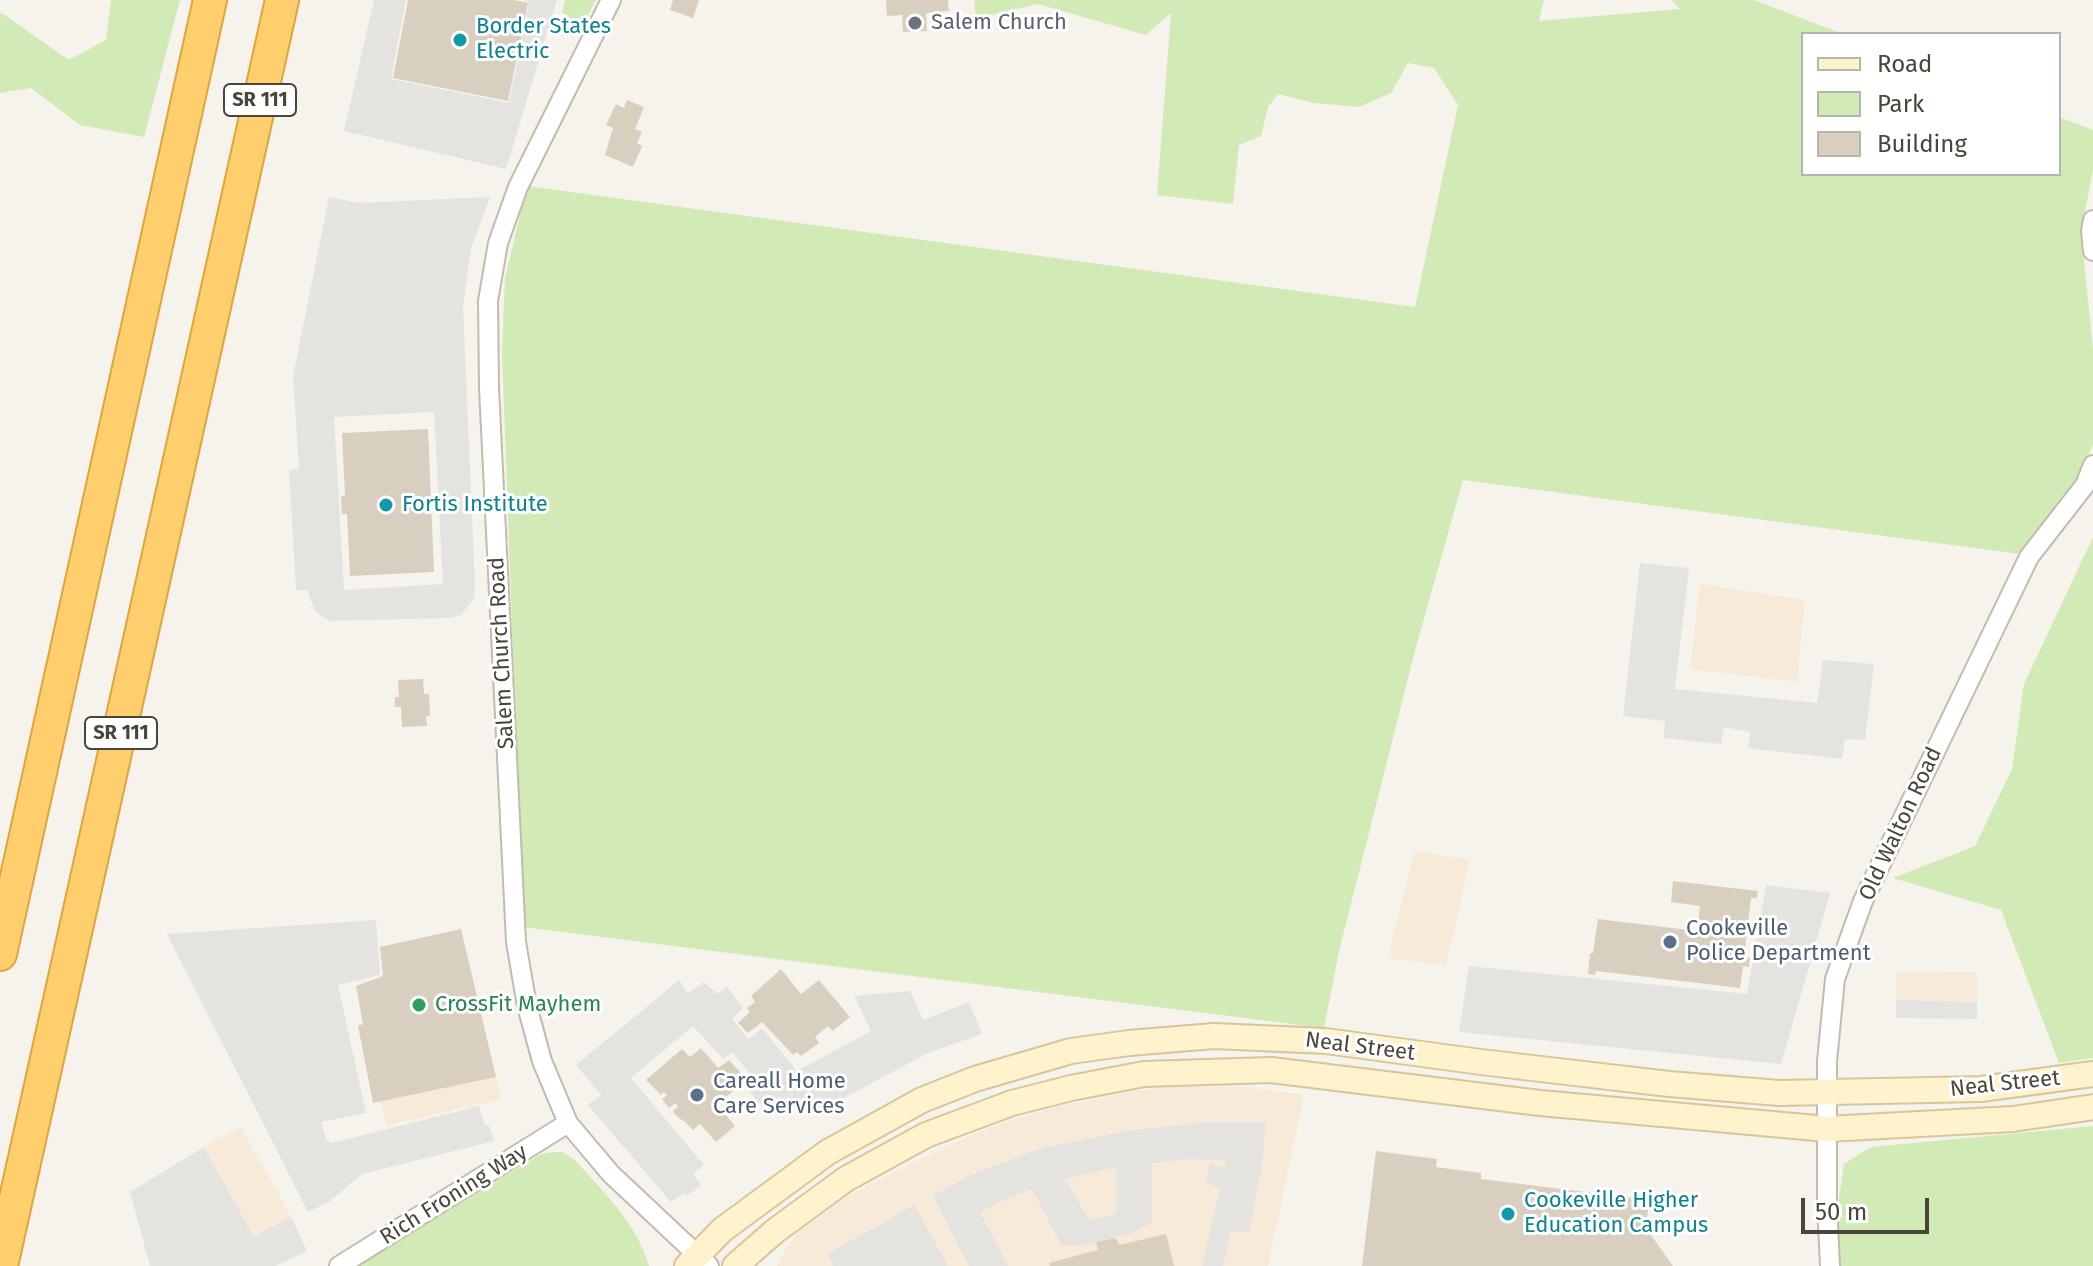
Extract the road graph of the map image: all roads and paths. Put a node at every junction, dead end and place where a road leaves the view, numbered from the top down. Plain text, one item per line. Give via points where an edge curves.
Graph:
1 (210, 0) edge
2 (282, 0) edge
3 (611, 0) edge
4 (2093, 220) edge
5 (2093, 251) edge
6 (2093, 465) edge
7 (0, 954) edge
8 (1004, 1070) junction
9 (2093, 1074) edge
10 (1827, 1093) junction
11 (1012, 1103) junction
12 (2093, 1107) edge
13 (568, 1123) junction
14 (1827, 1129) junction
15 (698, 1262) edge
16 (1, 1266) edge
17 (339, 1266) edge
18 (735, 1266) edge
19 (1830, 1266) edge

1 - 7 highway, SR 111
2 - 16 highway, SR 111
3 - 13 street, Salem Church Road via 518,187 498,243 488,301 516,942 542,1061
4 - 5 street
6 - 10 street, Old Walton Road via 2085,485 2029,557 1863,901 1835,979
8 - 10 main road, Neal Street via 1071,1051 1214,1036 1326,1041 1669,1084
8 - 11 main road
8 - 15 main road, Neal Street via 922,1100 828,1152 722,1230
9 - 10 main road, Neal Street via 1981,1089
10 - 14 street, Old Walton Road
11 - 14 main road, Neal Street via 1144,1074 1271,1070 1540,1103
11 - 18 main road, Neal Street via 926,1135 846,1179
12 - 14 main road, Neal Street via 2013,1119
13 - 15 street, Salem Church Road
13 - 17 street, Rich Froning Way
14 - 19 street, Old Walton Road

